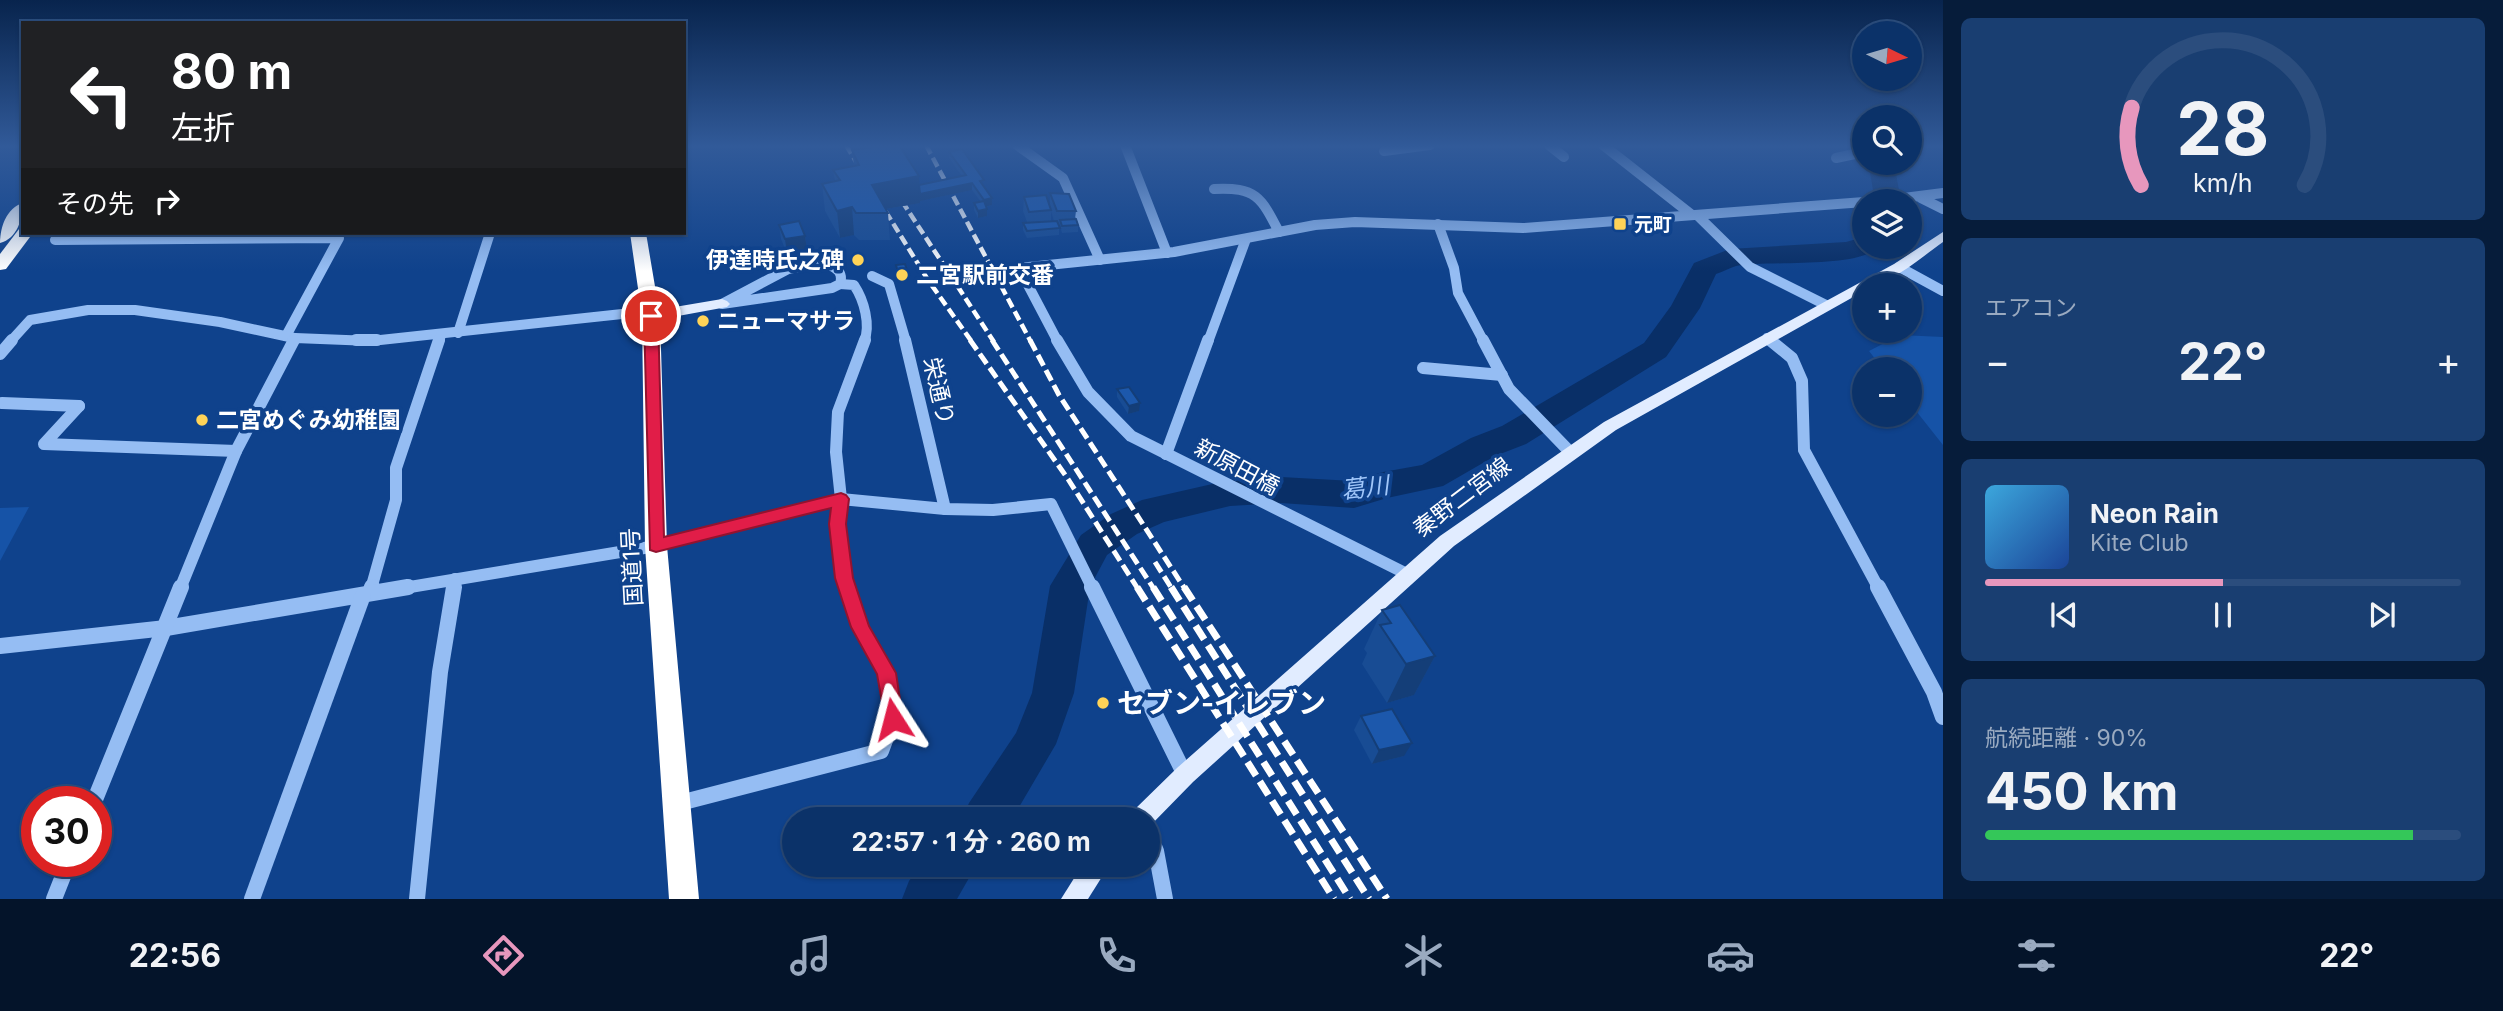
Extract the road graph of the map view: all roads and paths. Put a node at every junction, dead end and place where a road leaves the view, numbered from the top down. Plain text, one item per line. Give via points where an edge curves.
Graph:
1 (1067, 187) edge
2 (1143, 187) edge
3 (1219, 187) edge
4 (1242, 187) edge
5 (1658, 187) edge
6 (1214, 189) dead end
7 (1943, 193) edge
8 (1922, 197) edge
9 (1922, 200) edge
10 (1852, 203) edge
11 (1943, 209) edge
12 (21, 211) edge
13 (1695, 215) junction
14 (1438, 224) junction
15 (1279, 232) junction
16 (23, 235) edge
17 (489, 235) edge
18 (638, 235) edge
19 (0, 238) edge
20 (1246, 239) junction
21 (1941, 239) edge
22 (55, 240) dead end
23 (1167, 253) junction
24 (1100, 260) junction
25 (0, 265) edge
26 (1899, 267) junction
27 (1887, 273) edge
28 (872, 276) dead end
29 (774, 277) junction
30 (840, 284) junction
31 (1852, 291) edge
32 (1943, 291) edge
33 (773, 299) junction
34 (722, 304) junction
35 (1826, 305) junction
36 (651, 313) junction
37 (458, 333) junction
38 (441, 335) junction
39 (290, 337) junction
40 (1767, 338) junction
41 (0, 354) edge
42 (1423, 368) dead end
43 (1502, 374) junction
44 (2, 403) dead end
45 (236, 451) junction
46 (1570, 452) junction
47 (1170, 456) junction
48 (841, 499) junction
49 (945, 509) junction
50 (656, 546) junction
51 (1407, 574) junction
52 (455, 579) junction
53 (367, 594) junction
54 (166, 628) junction
55 (0, 646) edge
56 (1943, 717) edge
57 (1185, 775) junction
58 (101, 786) edge
59 (676, 804) junction
60 (1154, 807) edge
61 (1160, 872) edge
62 (63, 877) edge
63 (1089, 877) edge
64 (54, 899) edge
65 (252, 899) edge
66 (416, 899) edge
67 (684, 899) edge
68 (1073, 899) edge
69 (1165, 899) edge

1 - 24 street
2 - 23 street
3 - 6 street
4 - 15 street via 1263,203
5 - 13 street
7 - 8 street
9 - 11 street
10 - 13 street
12 - 19 highway
13 - 14 street via 1523,228
13 - 35 street via 1751,267
14 - 15 street via 1355,222
14 - 43 street via 1458,293
15 - 20 street
16 - 25 highway
17 - 37 street
18 - 36 highway, 国道1号
20 - 23 street
20 - 47 street
21 - 26 main road, 秦野二宮線
22 - 39 street via 339,238
23 - 24 street
24 - 47 street, 新原田橋 via 1019,268 1088,392 1131,436
26 - 27 main road, 秦野二宮線
26 - 32 street
28 - 49 street, 栄通り via 889,284 904,330
29 - 30 street via 788,269 825,262 839,270
29 - 33 street via 762,292
29 - 34 street
30 - 33 street
30 - 48 street via 854,285 861,295 868,332 838,412
31 - 35 main road, 秦野二宮線
33 - 34 street
34 - 36 main road
35 - 40 main road, 秦野二宮線
36 - 37 street
36 - 50 highway, 国道1号
37 - 38 street
38 - 39 street via 371,341
38 - 53 street via 396,468 397,500
39 - 41 street via 163,314 87,310 30,320
39 - 45 street
40 - 46 main road, 秦野二宮線
40 - 56 street via 1792,358 1802,381 1804,450 1934,692
42 - 43 street
43 - 46 street via 1526,409
44 - 45 street via 79,406 44,444
45 - 54 street
46 - 51 main road, 秦野二宮線
47 - 51 street, 新原田橋
48 - 49 street
48 - 50 street
48 - 59 street via 837,524 844,578 860,627 886,673 893,719 881,751
49 - 57 street via 1051,504
50 - 52 street
50 - 59 highway, 国道1号
51 - 57 main road, 秦野二宮線
52 - 53 street
52 - 66 street via 440,672
53 - 54 street
53 - 65 street
54 - 55 street
54 - 58 street
57 - 60 main road, 秦野二宮線
59 - 67 highway, 国道1号
61 - 69 street
62 - 64 street
63 - 68 main road

